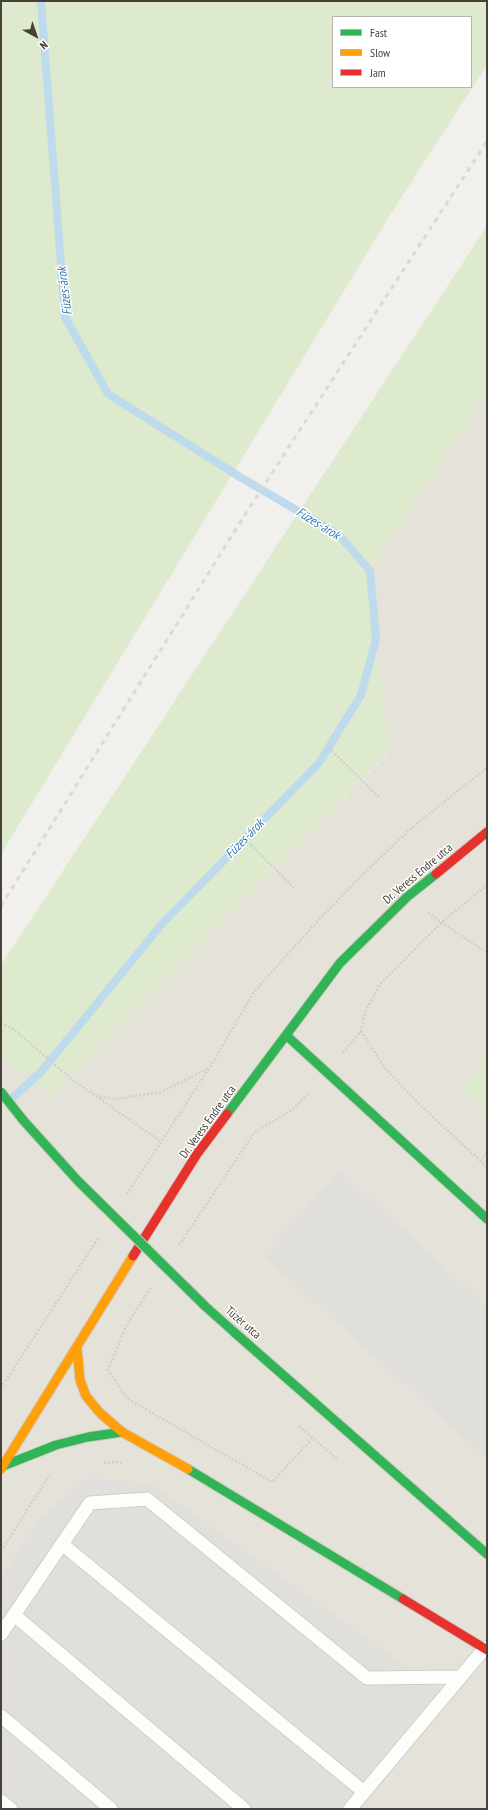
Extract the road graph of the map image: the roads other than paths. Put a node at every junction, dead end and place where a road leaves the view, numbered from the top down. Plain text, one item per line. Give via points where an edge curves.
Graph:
1 (487, 832) edge
2 (287, 1036) junction
3 (1, 1092) edge
4 (487, 1219) edge
5 (77, 1347) junction
6 (122, 1432) junction
7 (2, 1468) edge
8 (62, 1544) junction
9 (487, 1554) edge
10 (14, 1615) junction
11 (1, 1634) edge
12 (486, 1649) edge
13 (460, 1678) junction
14 (1, 1716) edge
15 (364, 1792) junction
16 (1, 1801) edge
17 (11, 1809) edge
18 (111, 1809) edge
19 (244, 1809) edge
20 (350, 1809) edge

1 - 2 street, Dr. Veress Endre utca via 407,897 340,963
2 - 4 street
2 - 5 street, Dr. Veress Endre utca via 197,1154
3 - 9 street, Tüzér utca, bridge via 78,1181 206,1306
5 - 6 street via 80,1380 86,1396 100,1413
5 - 7 street, Dr. Veress Endre utca
6 - 7 street via 56,1445
6 - 12 street via 162,1452
8 - 10 lane
8 - 13 lane via 90,1503 147,1499 367,1678
8 - 15 lane
10 - 11 lane
10 - 19 lane
12 - 13 lane
13 - 15 lane
14 - 18 lane
15 - 20 lane
16 - 17 lane

